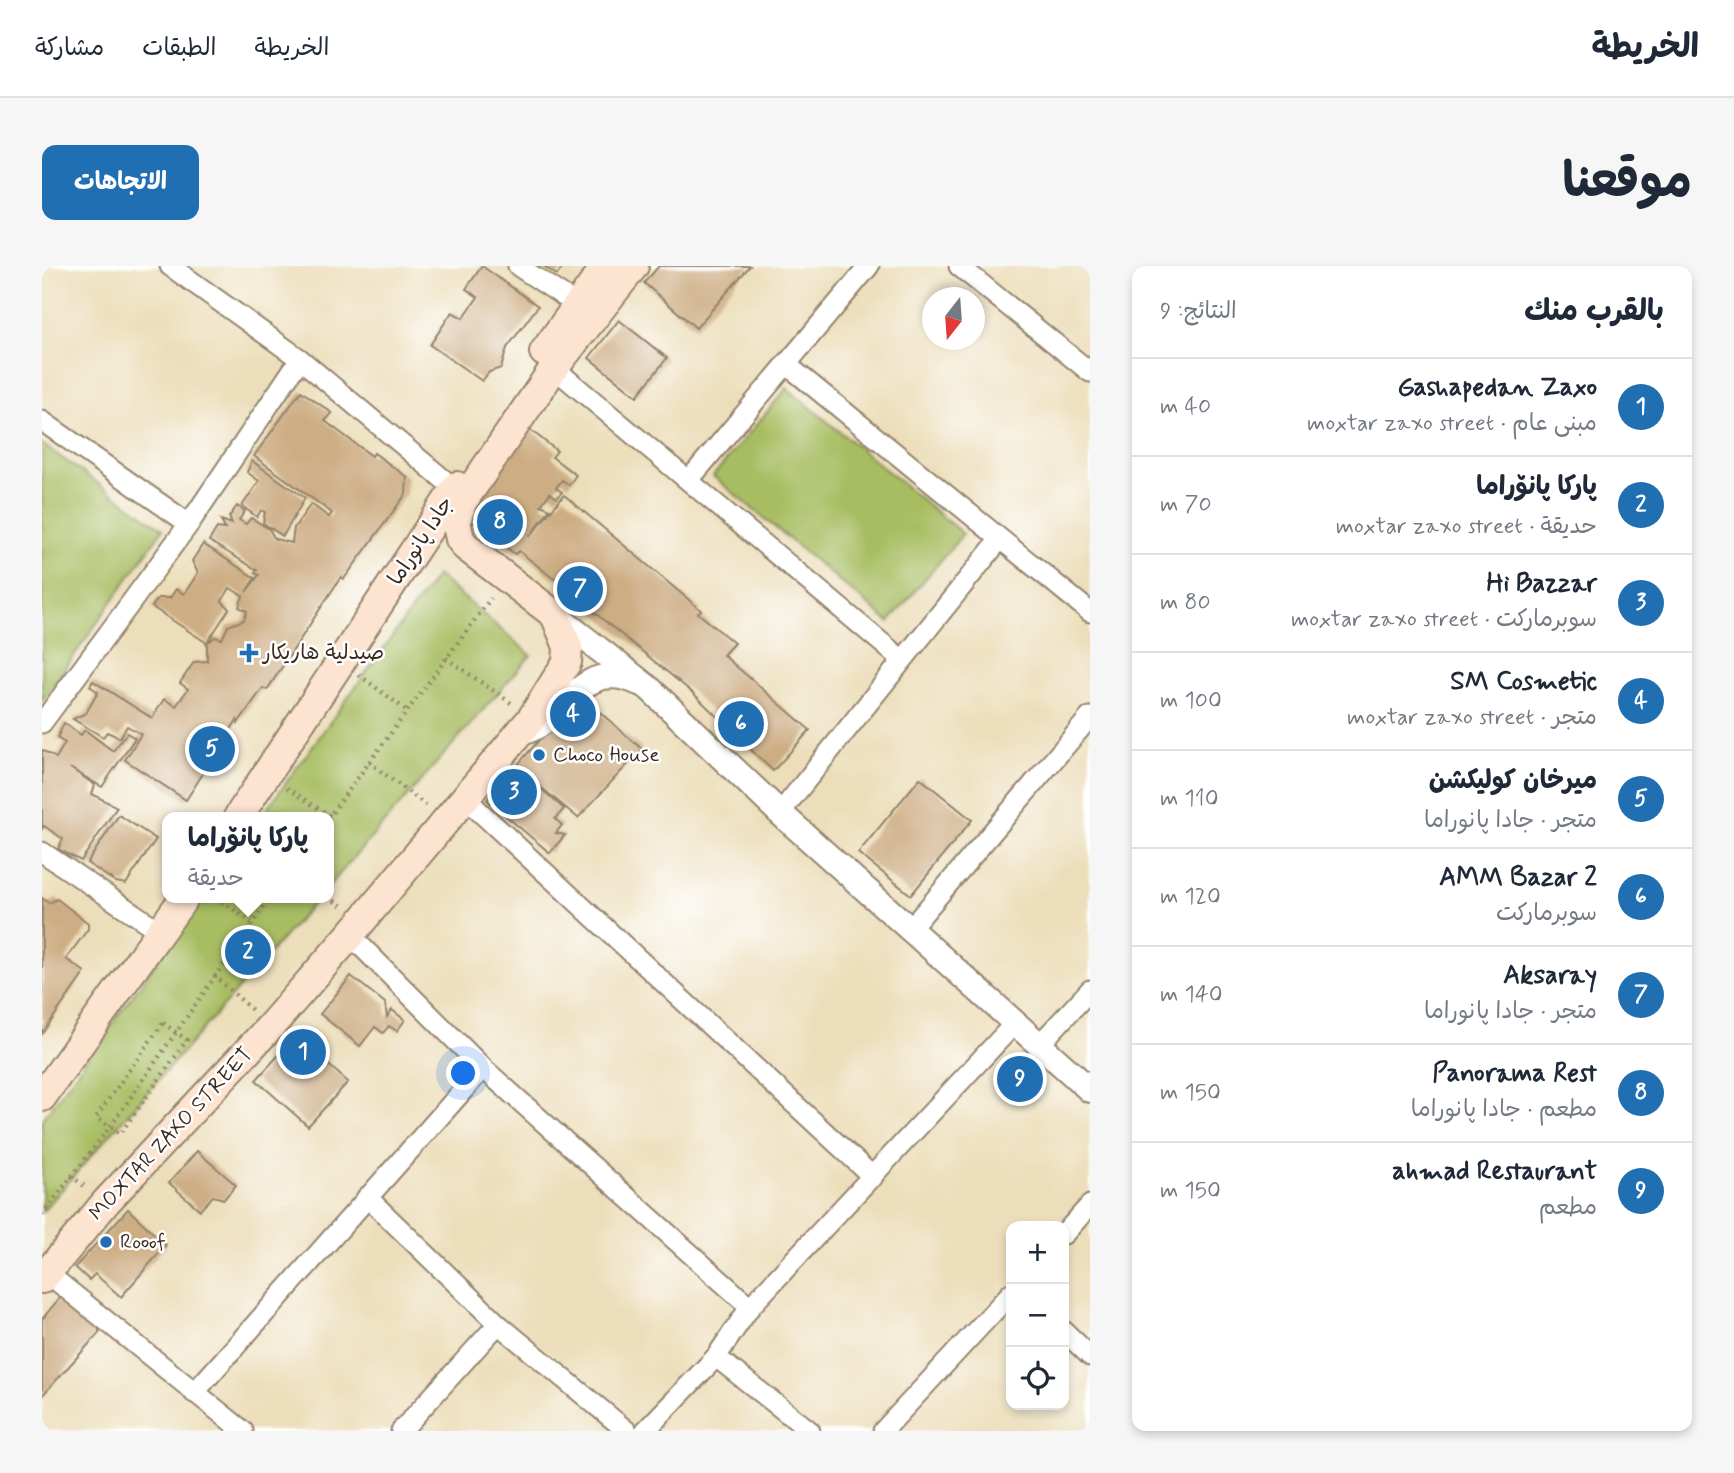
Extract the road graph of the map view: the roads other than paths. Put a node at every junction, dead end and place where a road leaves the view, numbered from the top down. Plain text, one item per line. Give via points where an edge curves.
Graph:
1 (170, 266) edge
2 (518, 266) edge
3 (606, 266) edge
4 (634, 266) edge
5 (869, 266) edge
6 (959, 266) edge
7 (577, 305) junction
8 (300, 359) junction
9 (786, 364) junction
10 (554, 368) junction
11 (1090, 372) edge
12 (42, 421) edge
13 (689, 480) junction
14 (455, 489) junction
15 (189, 524) junction
16 (1000, 539) junction
17 (1090, 612) edge
18 (555, 615) junction
19 (901, 659) junction
20 (650, 689) junction
21 (1090, 717) edge
22 (42, 723) edge
23 (525, 726) junction
24 (465, 798) junction
25 (241, 812) edge
26 (780, 813) junction
27 (42, 852) edge
28 (181, 903) edge
29 (910, 929) junction
30 (161, 932) junction
31 (351, 935) junction
32 (1090, 990) edge
33 (1015, 1023) junction
34 (1040, 1044) junction
35 (484, 1068) junction
36 (44, 1088) edge
37 (1090, 1090) edge
38 (873, 1177) junction
39 (367, 1197) junction
40 (1090, 1205) edge
41 (1069, 1228) edge
42 (45, 1276) edge
43 (1006, 1298) edge
44 (750, 1307) junction
45 (498, 1324) junction
46 (1069, 1336) edge
47 (1090, 1356) edge
48 (716, 1357) junction
49 (194, 1393) junction
50 (243, 1431) edge
51 (401, 1431) edge
52 (626, 1431) edge
53 (645, 1431) edge
54 (810, 1431) edge
55 (883, 1431) edge

1 - 8 street
2 - 7 street
3 - 7 main road, جادا پانوراما
4 - 10 main road
5 - 9 street
6 - 11 street
7 - 14 main road, جادا پانوراما
8 - 14 street
8 - 15 street
9 - 13 street
9 - 16 street
10 - 13 street
10 - 18 main road via 458,510 456,520 460,538
12 - 15 street
13 - 19 street
14 - 25 main road, جادا پانوراما
15 - 22 street
16 - 17 street
16 - 19 street
18 - 20 street
18 - 23 main road, MOXTAR ZAXO STREET via 568,647 567,662
19 - 26 street
20 - 23 street via 623,677 597,677 544,724
20 - 26 street
21 - 29 street
23 - 24 main road, MOXTAR ZAXO STREET
24 - 31 main road, MOXTAR ZAXO STREET
24 - 38 street
26 - 29 street
27 - 30 street
28 - 30 main road
29 - 33 street
30 - 36 main road
31 - 35 street
31 - 42 main road, MOXTAR ZAXO STREET via 106,1202
32 - 34 street
33 - 34 street
33 - 38 street
34 - 37 street
35 - 39 street
35 - 44 street
38 - 44 street
39 - 45 street
39 - 49 street
40 - 41 street
42 - 49 street
43 - 55 street
44 - 48 street
45 - 51 street
45 - 52 street
46 - 47 street
48 - 53 street
48 - 54 street
49 - 50 street

